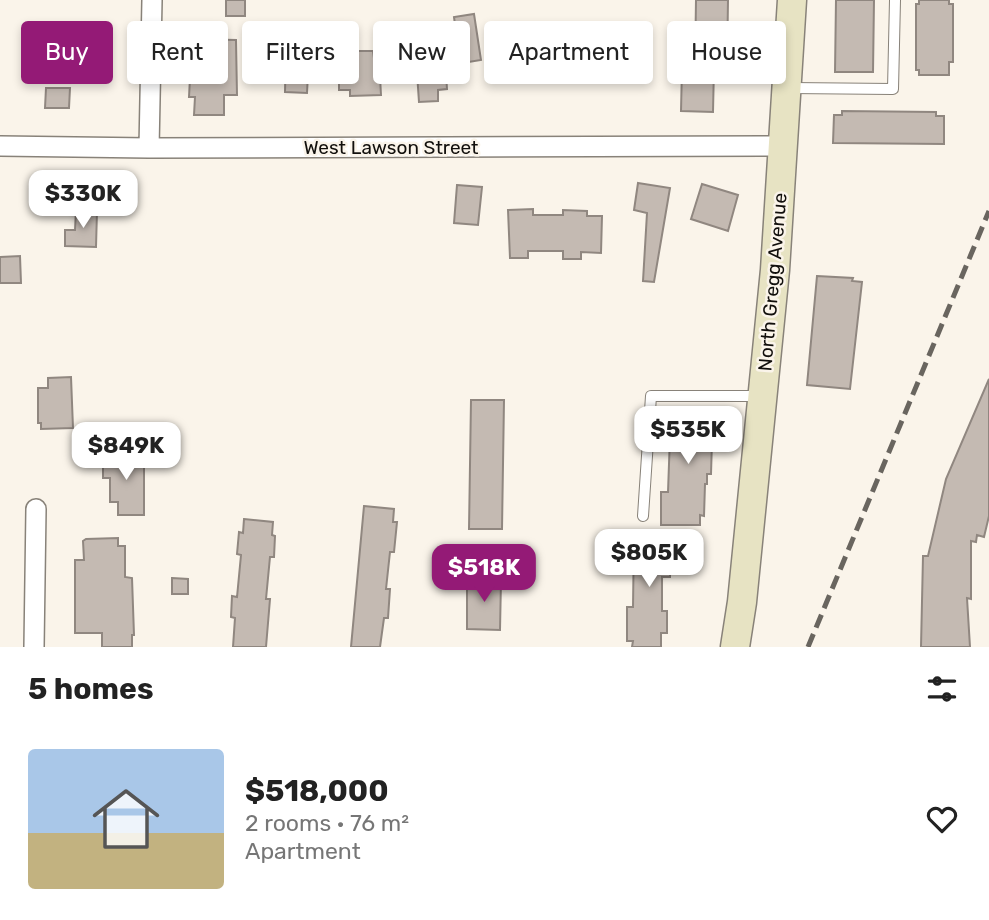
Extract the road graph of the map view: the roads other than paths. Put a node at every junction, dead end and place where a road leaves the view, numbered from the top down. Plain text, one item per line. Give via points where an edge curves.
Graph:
1 (152, 0) edge
2 (792, 0) edge
3 (895, 0) edge
4 (786, 88) junction
5 (0, 146) edge
6 (783, 146) junction
7 (149, 148) junction
8 (763, 396) junction
9 (36, 509) dead end
10 (643, 516) dead end
11 (34, 647) edge
12 (735, 647) edge

1 - 7 street
2 - 4 main road, North Gregg Avenue
3 - 4 lane via 893,89
4 - 6 main road, North Gregg Avenue
5 - 7 street, West Lawson Street
6 - 7 street, West Lawson Street
6 - 8 main road, North Gregg Avenue
8 - 10 lane via 651,396
8 - 12 main road, North Gregg Avenue
9 - 11 street

